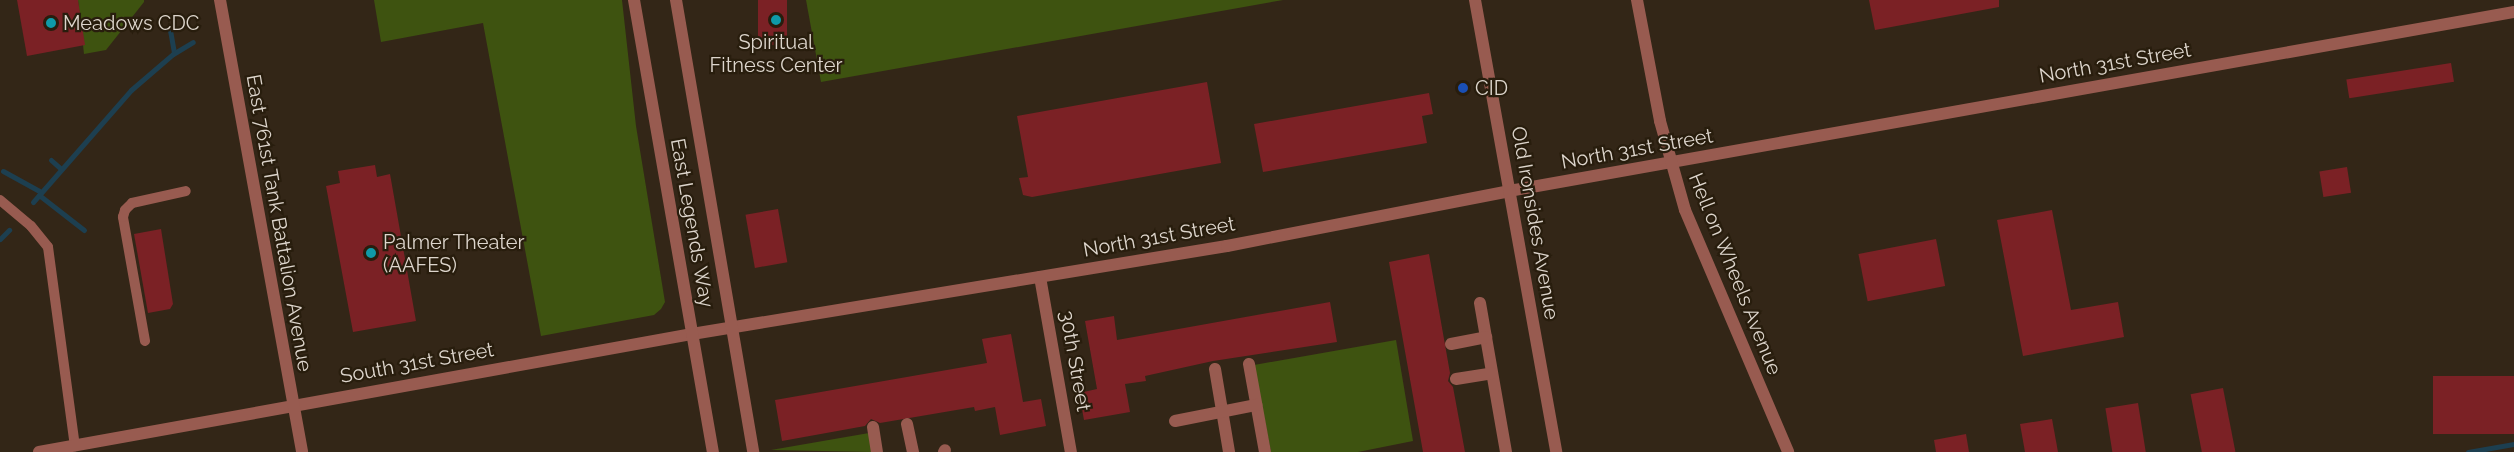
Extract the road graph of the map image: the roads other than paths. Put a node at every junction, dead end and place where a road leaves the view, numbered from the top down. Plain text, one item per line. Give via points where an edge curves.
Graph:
1 (220, 0) edge
2 (634, 0) edge
3 (676, 0) edge
4 (1475, 0) edge
5 (1637, 0) edge
6 (2514, 12) edge
7 (1670, 163) junction
8 (186, 191) dead end
9 (1509, 191) junction
10 (0, 200) edge
11 (1040, 277) junction
12 (1480, 303) dead end
13 (730, 328) junction
14 (692, 334) junction
15 (1486, 338) junction
16 (145, 341) dead end
17 (1451, 344) dead end
18 (1249, 364) dead end
19 (1215, 369) dead end
20 (1492, 373) junction
21 (1456, 379) dead end
22 (292, 405) junction
23 (1256, 405) junction
24 (1222, 412) junction
25 (1175, 421) dead end
26 (907, 424) dead end
27 (873, 427) dead end
28 (75, 446) junction
29 (39, 452) edge
30 (302, 452) edge
31 (713, 452) edge
32 (753, 452) edge
33 (877, 452) edge
34 (912, 452) edge
35 (1071, 452) edge
36 (1229, 452) edge
37 (1265, 452) edge
38 (1506, 452) edge
39 (1556, 452) edge
40 (1788, 452) edge

1 - 22 street, East 761st Tank Battalion Avenue
2 - 14 street, East Legends Way
3 - 13 street, East Legends Way
4 - 9 street, Old Ironsides Avenue
5 - 7 street, Hell on Wheels Avenue
6 - 7 street, North 31st Street
7 - 9 street, North 31st Street
7 - 40 street, Hell on Wheels Avenue via 1685,210
8 - 16 lane via 132,203 123,217
9 - 11 street, North 31st Street via 1227,246
9 - 39 street, Old Ironsides Avenue
10 - 28 lane via 31,226 48,247
11 - 13 street, North 31st Street
11 - 35 street, 30th Street
12 - 15 street
13 - 14 street, South 31st Street
13 - 32 street, East Legends Way
14 - 22 street, South 31st Street
14 - 31 street, East Legends Way
15 - 17 street
15 - 20 street
18 - 23 street
19 - 24 street
20 - 21 street
20 - 38 street
22 - 28 street, South 31st Street
22 - 30 street, East 761st Tank Battalion Avenue
23 - 24 street
23 - 37 street
24 - 25 street
24 - 36 street
26 - 34 street
27 - 33 street
28 - 29 street, South 31st Street

